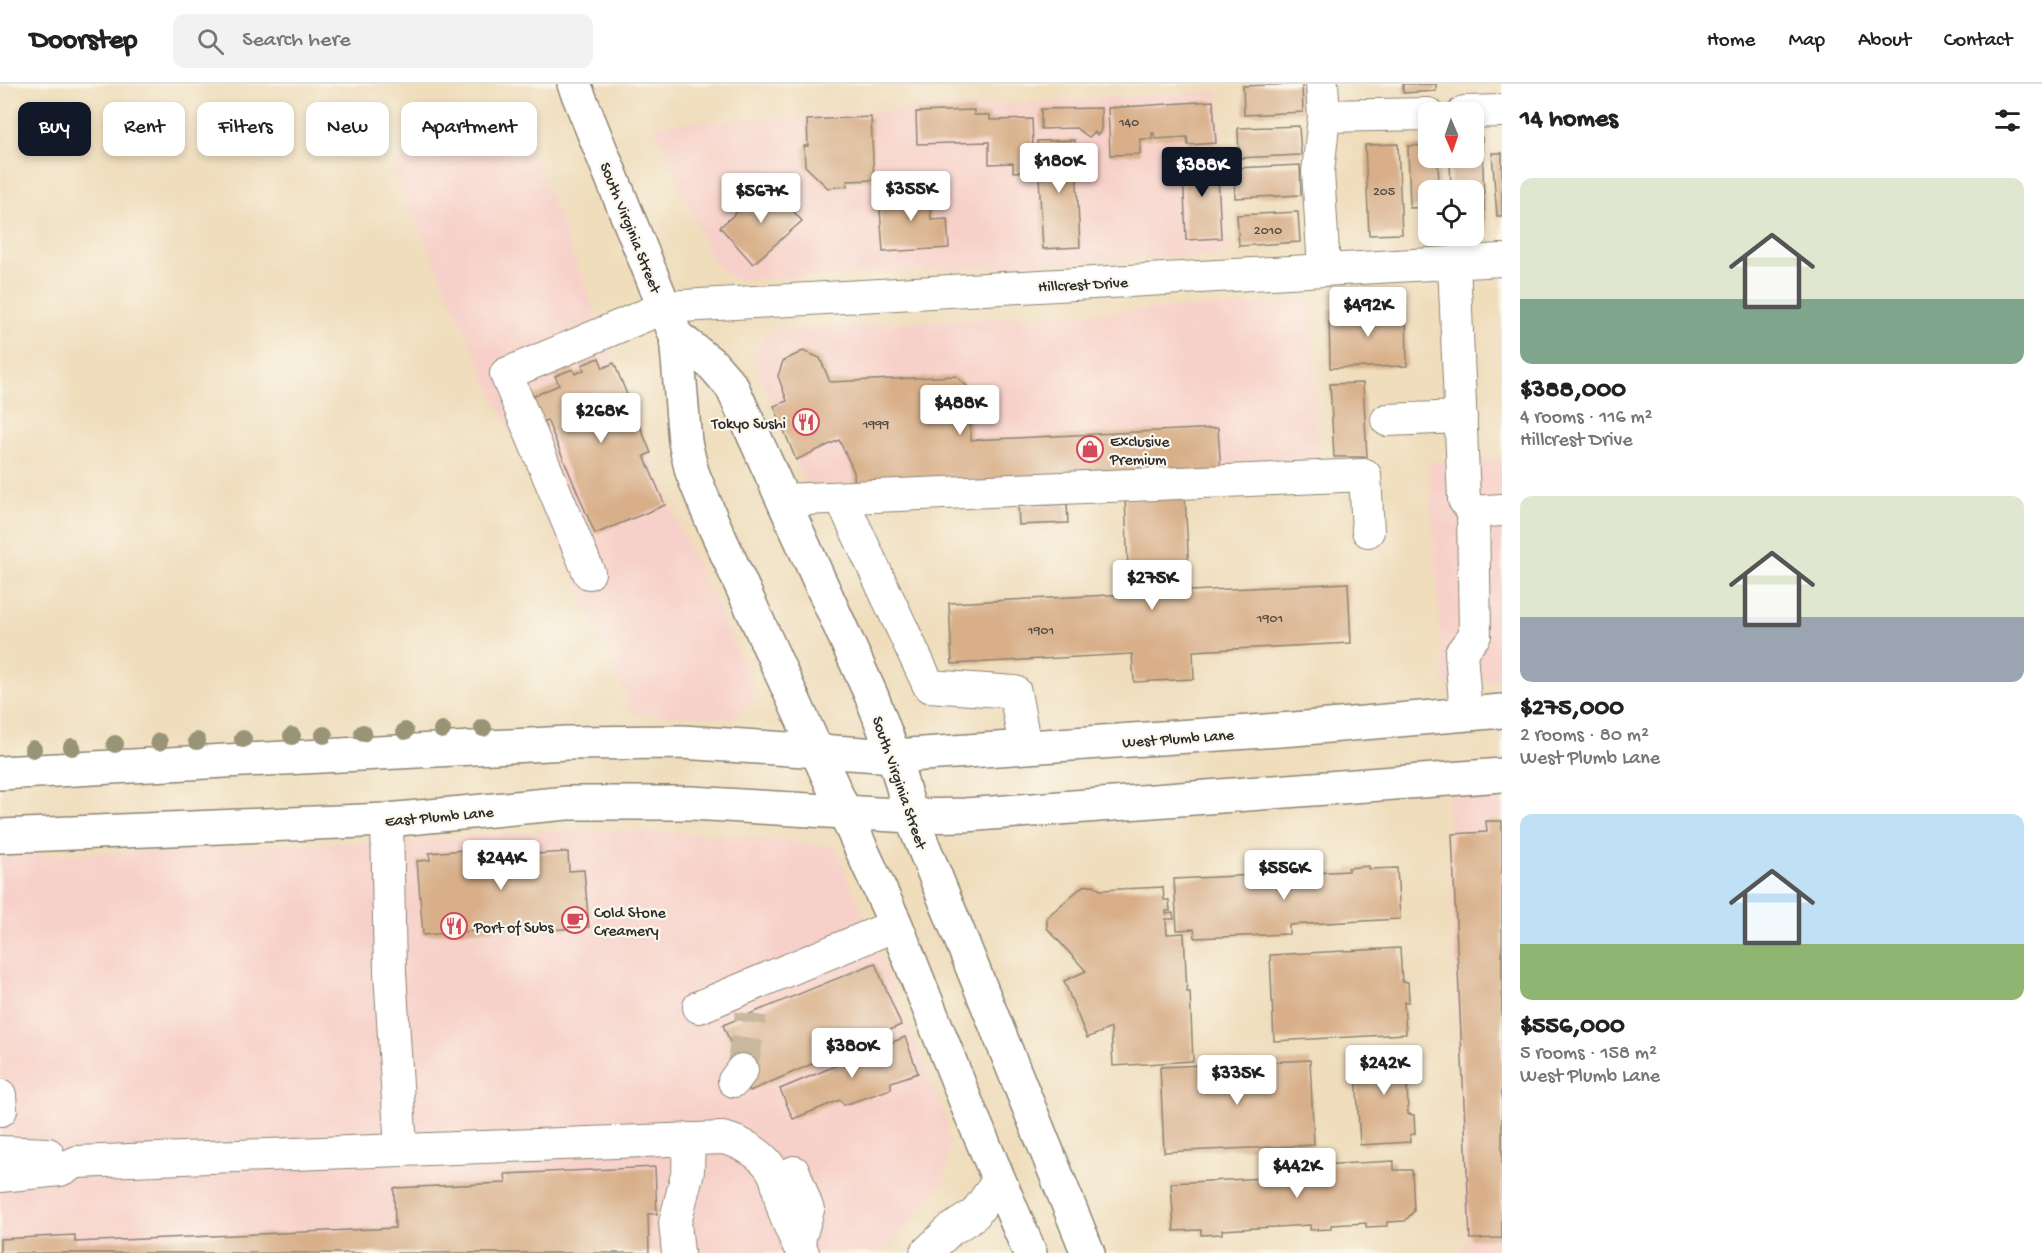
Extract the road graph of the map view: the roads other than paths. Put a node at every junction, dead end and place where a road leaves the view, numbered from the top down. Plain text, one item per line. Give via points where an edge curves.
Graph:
1 (574, 84) edge
2 (1322, 84) edge
3 (1484, 111) edge
4 (1502, 111) edge
5 (1418, 114) edge
6 (1324, 116) junction
7 (1502, 260) edge
8 (1454, 262) junction
9 (1324, 269) junction
10 (670, 321) junction
11 (1461, 417) junction
12 (1387, 420) dead end
13 (842, 498) junction
14 (783, 500) junction
15 (1487, 511) edge
16 (1368, 531) dead end
17 (589, 573) dead end
18 (1502, 711) edge
19 (1466, 714) junction
20 (1025, 747) junction
21 (817, 751) junction
22 (894, 756) junction
23 (0, 773) edge
24 (1502, 775) edge
25 (844, 812) junction
26 (911, 816) junction
27 (387, 820) junction
28 (0, 836) edge
29 (896, 925) junction
30 (758, 983) junction
31 (699, 1006) dead end
32 (751, 1014) tunnel mouth
33 (689, 1138) junction
34 (401, 1149) junction
35 (0, 1152) edge
36 (77, 1162) junction
37 (794, 1172) dead end
38 (0, 1176) edge
39 (999, 1180) junction
40 (800, 1248) edge
41 (678, 1253) edge
42 (926, 1253) edge
43 (1030, 1253) edge
44 (1088, 1253) edge

1 - 10 main road, South Virginia Street
2 - 6 street
3 - 4 street
5 - 6 street
6 - 9 street via 1317,172
7 - 8 street, Hillcrest Drive
8 - 9 street, Hillcrest Drive
8 - 11 street
9 - 10 street, Hillcrest Drive
10 - 14 main road, South Virginia Street via 732,387
10 - 17 street, Hillcrest Drive via 506,374
10 - 21 main road, South Virginia Street via 692,472
11 - 12 street
11 - 15 street via 1464,500
13 - 14 street
13 - 16 street via 1365,475
13 - 20 street via 929,686 1015,692
14 - 22 main road, South Virginia Street via 872,697
15 - 19 street via 1475,635 1461,652
18 - 19 main road, West Plumb Lane
19 - 20 main road, West Plumb Lane
20 - 22 main road, West Plumb Lane
21 - 22 main road, West Plumb Lane
21 - 23 main road via 682,742 567,743
21 - 25 main road, South Virginia Street
22 - 26 main road, South Virginia Street
24 - 26 main road
25 - 26 main road, East Plumb Lane
25 - 27 main road, East Plumb Lane via 692,803 567,803
25 - 29 main road, South Virginia Street
26 - 44 main road, South Virginia Street
27 - 28 main road, East Plumb Lane
27 - 34 street via 390,972
29 - 30 street
29 - 39 main road, South Virginia Street
30 - 31 street
30 - 32 street
33 - 34 street
33 - 40 street via 731,1140 761,1157 776,1176 784,1211
33 - 41 street via 688,1171 675,1223
34 - 36 street
35 - 36 street via 58,1154
36 - 38 street via 60,1170
37 - 40 street via 808,1210
39 - 42 street via 975,1214
39 - 43 main road, South Virginia Street

